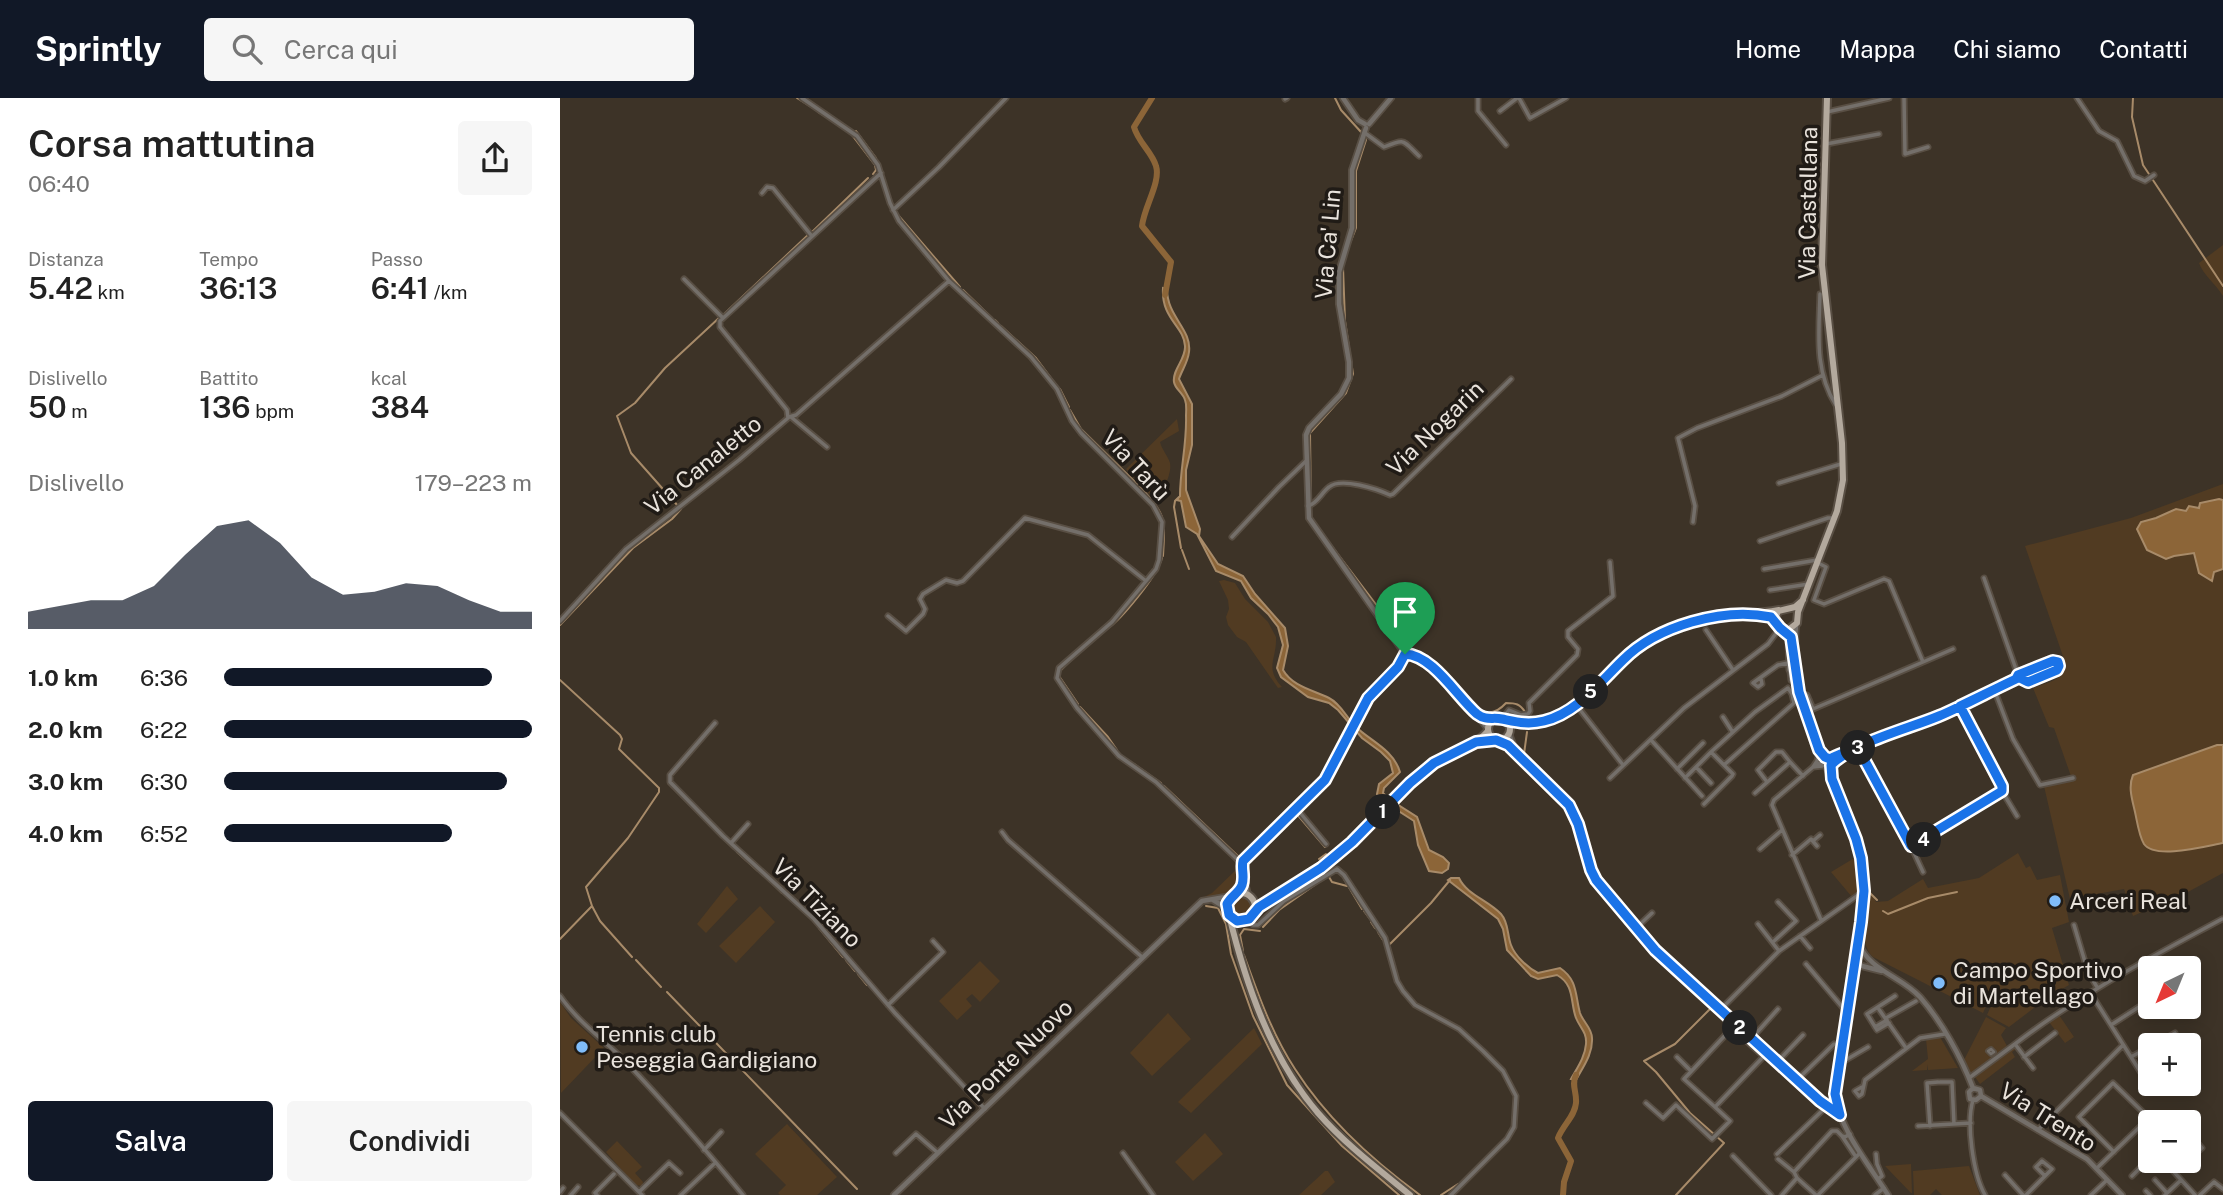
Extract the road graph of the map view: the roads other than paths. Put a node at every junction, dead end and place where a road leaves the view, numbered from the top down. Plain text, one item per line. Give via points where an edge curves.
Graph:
1 (802, 98) edge
2 (1006, 98) edge
3 (1343, 98) edge
4 (1391, 98) edge
5 (1478, 98) edge
6 (1518, 98) edge
7 (1566, 98) edge
8 (1827, 98) edge
9 (1889, 98) edge
10 (1904, 98) edge
11 (2077, 98) edge
12 (1500, 111) dead end
13 (1827, 112) junction
14 (1366, 127) junction
15 (1879, 134) dead end
16 (1826, 144) junction
17 (1506, 145) dead end
18 (1928, 148) dead end
19 (1419, 156) dead end
20 (881, 173) junction
21 (2153, 175) dead end
22 (762, 192) dead end
23 (892, 210) junction
24 (811, 235) junction
25 (684, 279) dead end
26 (949, 281) junction
27 (1819, 294) dead end
28 (1823, 309) junction
29 (723, 318) junction
30 (1822, 375) junction
31 (1511, 379) dead end
32 (1838, 405) junction
33 (790, 417) junction
34 (827, 447) dead end
35 (1306, 461) junction
36 (1843, 464) junction
37 (1779, 483) dead end
38 (1310, 505) junction
39 (1835, 518) junction
40 (1693, 522) dead end
41 (1232, 537) dead end
42 (1760, 541) dead end
43 (1610, 562) dead end
44 (1819, 562) junction
45 (1764, 569) dead end
46 (1984, 578) dead end
47 (1146, 581) junction
48 (1811, 584) junction
49 (1770, 590) dead end
50 (1804, 600) junction
51 (1784, 609) junction
52 (1760, 615) junction
53 (888, 616) dead end
54 (1798, 617) junction
55 (560, 621) edge
56 (1796, 625) junction
57 (1780, 627) junction
58 (1706, 629) dead end
59 (1788, 640) dead end
60 (1794, 644) junction
61 (1953, 649) dead end
62 (1405, 654) junction
63 (1923, 662) junction
64 (1788, 663) junction
65 (1733, 670) junction
66 (1793, 672) junction
67 (2018, 676) junction
68 (1760, 679) dead end
69 (1791, 680) dead end
70 (1994, 689) junction
71 (1800, 693) junction
72 (1791, 694) junction
73 (1960, 706) junction
74 (1813, 709) junction
75 (1581, 711) dead end
76 (1806, 712) junction
77 (1478, 714) junction
78 (1723, 717) dead end
79 (1501, 720) junction
80 (715, 723) dead end
81 (1524, 724) junction
82 (1488, 730) junction
83 (1732, 731) junction
84 (1510, 734) junction
85 (1498, 740) junction
86 (1651, 740) junction
87 (1476, 742) junction
88 (1703, 743) dead end
89 (1858, 748) junction
90 (1819, 750) junction
91 (1516, 751) junction
92 (1711, 752) junction
93 (1794, 757) dead end
94 (1790, 761) junction
95 (1831, 761) junction
96 (1825, 763) junction
97 (1623, 765) junction
98 (1724, 765) junction
99 (1816, 766) junction
100 (1696, 767) junction
101 (1676, 769) junction
102 (1803, 776) junction
103 (1609, 778) dead end
104 (1685, 778) junction
105 (2073, 778) dead end
106 (1832, 779) junction
107 (1767, 782) junction
108 (1711, 783) dead end
109 (2002, 791) junction
110 (1755, 793) dead end
111 (1702, 796) dead end
112 (1704, 803) dead end
113 (1297, 809) junction
114 (2017, 816) dead end
115 (748, 824) dead end
116 (1782, 830) junction
117 (1002, 832) dead end
118 (1820, 835) dead end
119 (1812, 841) junction
120 (731, 843) junction
121 (1326, 844) dead end
122 (1816, 846) dead end
123 (1911, 846) junction
124 (1760, 849) dead end
125 (1792, 855) junction
126 (1242, 864) junction
127 (1923, 872) dead end
128 (1244, 874) junction
129 (1864, 891) junction
130 (1282, 893) junction
131 (1234, 895) junction
132 (1251, 898) junction
133 (1213, 899) junction
134 (1778, 902) dead end
135 (1255, 911) junction
136 (1228, 912) junction
137 (1652, 914) dead end
138 (2222, 919) edge
139 (1247, 920) junction
140 (1821, 920) junction
141 (1758, 924) dead end
142 (2074, 925) dead end
143 (1636, 928) junction
144 (1800, 935) junction
145 (933, 941) dead end
146 (1234, 941) junction
147 (1773, 942) junction
148 (1858, 943) junction
149 (1810, 948) dead end
150 (1779, 951) junction
151 (1142, 957) junction
152 (1868, 959) junction
153 (1856, 961) junction
154 (1806, 964) dead end
155 (1867, 968) junction
156 (1884, 971) junction
157 (1853, 979) junction
158 (2097, 988) junction
159 (2090, 992) junction
160 (560, 996) edge
161 (1895, 996) dead end
162 (1916, 1000) dead end
163 (888, 1005) junction
164 (1878, 1008) junction
165 (2138, 1008) edge
166 (1778, 1009) dead end
167 (1844, 1009) dead end
168 (1719, 1011) junction
169 (1887, 1020) junction
170 (2111, 1025) junction
171 (2055, 1033) dead end
172 (1945, 1034) junction
173 (1803, 1035) dead end
174 (1752, 1038) junction
175 (1833, 1044) dead end
176 (2015, 1044) junction
177 (2123, 1045) junction
178 (1868, 1047) dead end
179 (1906, 1048) junction
180 (1768, 1051) junction
181 (2138, 1054) edge
182 (1763, 1056) junction
183 (1677, 1057) dead end
184 (2024, 1057) junction
185 (2132, 1057) junction
186 (1778, 1061) junction
187 (1840, 1061) junction
188 (2138, 1067) edge
189 (2033, 1068) dead end
190 (1691, 1071) junction
191 (1969, 1078) junction
192 (1797, 1080) junction
193 (1863, 1085) dead end
194 (1973, 1088) junction
195 (1981, 1096) junction
196 (1973, 1100) junction
197 (1646, 1103) dead end
198 (1827, 1106) junction
199 (1715, 1107) junction
200 (985, 1109) junction
201 (560, 1112) edge
202 (1840, 1115) junction
203 (1971, 1123) junction
204 (1954, 1124) junction
205 (1918, 1126) dead end
206 (1930, 1126) junction
207 (2038, 1130) junction
208 (721, 1132) dead end
209 (1850, 1134) junction
210 (1842, 1136) junction
211 (704, 1150) junction
212 (1861, 1152) junction
213 (2114, 1152) junction
214 (896, 1153) dead end
215 (938, 1153) junction
216 (1123, 1153) dead end
217 (1875, 1154) dead end
218 (1733, 1156) dead end
219 (1856, 1157) junction
220 (716, 1162) junction
221 (2097, 1168) junction
222 (2138, 1170) edge
223 (1794, 1172) junction
224 (680, 1173) dead end
225 (2175, 1173) edge
226 (614, 1174) dead end
227 (2005, 1175) dead end
228 (2045, 1176) junction
229 (2132, 1176) dead end
230 (1797, 1178) junction
231 (1878, 1179) junction
232 (2106, 1180) junction
233 (2155, 1180) dead end
234 (2181, 1180) junction
235 (578, 1187) dead end
236 (1884, 1188) junction
237 (2223, 1189) edge
238 (2146, 1191) dead end
239 (640, 1194) edge
240 (2168, 1194) edge
241 (571, 1195) edge
242 (597, 1195) edge
243 (681, 1195) edge
244 (743, 1195) edge
245 (894, 1195) edge
246 (1153, 1195) edge
247 (1410, 1195) edge
248 (1452, 1195) edge
249 (1771, 1195) edge
250 (1782, 1195) edge
251 (1817, 1195) edge
252 (1875, 1195) edge
253 (1888, 1195) edge
254 (1985, 1195) edge
255 (2024, 1195) edge
256 (2091, 1195) edge
257 (2122, 1195) edge
258 (2150, 1195) edge
259 (2197, 1195) edge

1 - 20 street, Via Tarù via 853,133
2 - 23 street
3 - 14 street
4 - 14 street, Via Ca' Lin
5 - 17 street via 1478,111
6 - 7 street via 1530,118
6 - 12 street
8 - 13 main road, Via Castellana
9 - 13 street
10 - 18 street via 1905,154
11 - 21 street via 2099,131 2117,141 2134,176 2147,180
13 - 16 main road, Via Castellana
14 - 19 street via 1384,147 1401,140
14 - 35 street, Via Ca' Lin via 1352,170 1352,228 1339,272 1349,378 1341,394 1307,431
15 - 16 street
16 - 28 main road, Via Castellana
20 - 23 street, Via Tarù
20 - 24 street
22 - 24 street via 773,188
23 - 26 street, Via Tarù
24 - 29 street
25 - 29 street
26 - 33 street
26 - 47 street, Via Tarù via 1031,357 1057,389 1072,421 1158,512 1162,530 1159,560
27 - 28 street, Via Castellana
28 - 30 street, Via Castellana
28 - 32 main road, Via Castellana
29 - 33 street, Via Canaletto via 720,327
30 - 32 street, Via Castellana
30 - 40 street via 1790,393 1678,438 1695,506
31 - 38 street, Via Nogarin via 1393,494 1338,483
32 - 36 main road, Via Castellana
33 - 34 street
33 - 55 street, Via Canaletto via 626,549
35 - 38 street, Via Ca' Lin
35 - 41 street
36 - 37 street
36 - 39 main road, Via Castellana
38 - 62 street, Via Ca' Lin via 1311,522
39 - 42 street
39 - 44 main road, Via Castellana
43 - 79 street via 1613,596 1568,631 1577,655 1529,703 1528,714 1509,710
44 - 45 street via 1814,559
44 - 48 main road, Via Castellana
44 - 63 street, Via Castellana via 1826,567 1814,600 1824,604 1884,579 1889,581
46 - 67 street
47 - 53 street via 1088,535 1025,518 963,581 946,580 923,594 923,614 906,631
47 - 126 street, Via Tarù via 1112,622 1059,668 1057,678 1119,755 1156,782
48 - 49 street
48 - 50 main road, Via Castellana
50 - 51 main road
50 - 54 main road, Via Castellana
51 - 52 main road
51 - 54 main road
51 - 57 main road via 1777,614
52 - 57 main road via 1771,617
52 - 81 main road via 1708,618 1671,628 1633,651 1566,711
54 - 56 main road
56 - 57 main road
56 - 60 street
57 - 60 street
57 - 65 street via 1768,644
58 - 65 street
59 - 64 street
60 - 66 street
61 - 63 street
62 - 77 street via 1429,665
62 - 113 street via 1368,698 1325,780
63 - 74 street
64 - 66 street
64 - 68 street
65 - 86 street
66 - 69 street
66 - 71 street
67 - 67 street via 2028,682 2057,670 2059,664 2053,661
67 - 70 street
70 - 73 street
70 - 105 street via 2013,739 2040,785
71 - 72 street
71 - 74 street via 1807,695
71 - 76 street
72 - 83 street via 1790,687
72 - 98 street via 1794,703
73 - 89 street
73 - 109 street
74 - 76 street
75 - 97 street
76 - 90 street
77 - 79 street
77 - 82 street
78 - 83 street
79 - 81 main road
79 - 82 main road
79 - 84 main road via 1510,726
80 - 120 street, Via Tiziano via 669,779
81 - 84 main road
82 - 85 main road
82 - 87 main road
83 - 92 street
84 - 85 main road
84 - 91 street
85 - 87 main road
85 - 91 street
86 - 97 street
86 - 101 street
87 - 130 main road via 1434,763 1343,850
88 - 101 street
89 - 95 street
89 - 123 street
90 - 95 street
90 - 96 street
90 - 99 street
91 - 143 street via 1569,805 1591,870
92 - 98 street
92 - 100 street
93 - 94 street
94 - 102 street
94 - 107 street
94 - 107 street via 1779,751 1759,768
95 - 96 street
95 - 106 street
96 - 99 street
96 - 106 street
97 - 103 street
98 - 112 street via 1732,776
99 - 102 street
99 - 106 street
100 - 104 street
100 - 108 street
101 - 104 street
102 - 116 street via 1773,802
104 - 111 street
106 - 129 street via 1856,839
107 - 110 street
109 - 114 street
109 - 123 street
113 - 121 street
113 - 126 street
115 - 120 street
116 - 124 street
116 - 125 street
117 - 151 street
118 - 119 street
119 - 122 street
119 - 125 street
120 - 163 street, Via Tiziano via 814,919
123 - 127 street
125 - 140 street
126 - 128 street
128 - 131 street
128 - 132 street
129 - 140 street
129 - 148 street
130 - 132 main road via 1262,900
130 - 135 main road
131 - 132 main road
131 - 133 street, Via Ponte Nuovo
131 - 136 main road
132 - 135 main road
133 - 136 street
133 - 151 street, Via Ponte Nuovo via 1202,901
134 - 147 street via 1796,920
135 - 139 main road
136 - 139 main road via 1237,921
136 - 146 main road
137 - 143 street
138 - 158 street
139 - 146 main road
139 - 248 street via 1258,925 1284,901 1337,869 1385,938 1403,991 1415,1005 1459,1029 1503,1071 1516,1096 1514,1126
140 - 144 street
141 - 147 street
142 - 158 street
143 - 168 street
144 - 149 street
144 - 150 street
145 - 163 street via 943,952
146 - 247 main road via 1269,1033 1298,1087 1349,1144
147 - 150 street
148 - 152 street
148 - 153 street
150 - 168 street
151 - 200 street, Via Ponte Nuovo
152 - 153 street
152 - 156 street, Via Trento
153 - 155 street
153 - 157 street
154 - 167 street
155 - 156 street
155 - 157 street
156 - 172 street, Via Trento via 1920,997
157 - 187 street
158 - 159 street
159 - 170 street
159 - 176 street
160 - 211 street
161 - 164 street
162 - 169 street
163 - 200 street, Via Tiziano
164 - 169 street
164 - 169 street via 1867,1014 1875,1027 1878,1030
165 - 170 street
166 - 174 street
168 - 174 street
169 - 179 street
170 - 177 street
171 - 184 street
172 - 179 street via 1920,1038
172 - 191 street, Via Trento
173 - 186 street
174 - 180 street
175 - 192 street
176 - 184 street
176 - 191 street
177 - 185 street
177 - 207 street
178 - 187 street
179 - 193 street
180 - 182 street
180 - 186 street
181 - 185 street
182 - 190 street via 1732,1028
182 - 199 street
183 - 190 street
184 - 189 street
185 - 188 street
186 - 192 street
187 - 202 street via 1835,1094
190 - 199 street via 1684,1079
191 - 194 street, Via Trento
192 - 198 street
194 - 195 street via 1979,1089
194 - 196 street via 1968,1094
195 - 196 street
195 - 207 street, Via Trento
196 - 203 street
197 - 199 street via 1663,1118 1675,1105 1712,1139 1730,1121
198 - 202 street
198 - 223 street via 1777,1157
200 - 215 street, Via Ponte Nuovo
201 - 239 street
202 - 209 street
203 - 204 street
203 - 254 street via 1975,1172
204 - 206 street
204 - 206 street via 1952,1082 1939,1082 1927,1083
205 - 206 street
207 - 221 street, Via Trento
208 - 211 street
209 - 210 street
209 - 212 street
210 - 219 street
210 - 223 street via 1832,1131
211 - 220 street
212 - 219 street
212 - 231 street
213 - 213 street, Via Trento via 2148,1118 2113,1083 2079,1117
213 - 221 street, Via Trento
214 - 215 street via 916,1133
215 - 245 street, Via Ponte Nuovo
216 - 246 street
217 - 231 street via 1882,1176
218 - 249 street
219 - 251 street
220 - 243 street
220 - 244 street
221 - 232 street, Via Trento
222 - 229 street
223 - 230 street
224 - 239 street via 669,1163
225 - 234 street
226 - 242 street
227 - 255 street
228 - 228 street via 2036,1167 2042,1161 2052,1168
228 - 255 street
230 - 250 street
230 - 251 street
231 - 236 street
232 - 256 street
232 - 257 street, Via Trento
233 - 240 street
234 - 240 street
234 - 259 street
235 - 241 street
236 - 252 street
236 - 253 street
237 - 259 street via 2214,1182
238 - 258 street

